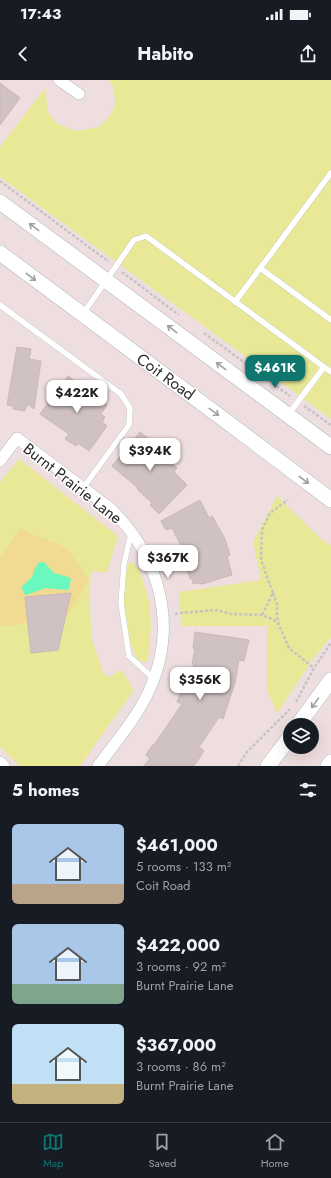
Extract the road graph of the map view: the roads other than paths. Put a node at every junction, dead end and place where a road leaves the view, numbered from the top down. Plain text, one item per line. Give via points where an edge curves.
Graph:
1 (60, 80) edge
2 (79, 94) dead end
3 (331, 173) edge
4 (0, 202) edge
5 (0, 253) edge
6 (260, 268) junction
7 (107, 281) junction
8 (235, 302) junction
9 (0, 305) edge
10 (82, 315) junction
11 (331, 320) edge
12 (324, 367) junction
13 (331, 372) edge
14 (288, 415) junction
15 (331, 447) edge
16 (0, 461) edge
17 (84, 488) junction
18 (331, 500) edge
19 (132, 532) junction
20 (154, 679) junction
21 (331, 680) edge
22 (303, 718) edge
23 (283, 746) edge
24 (0, 762) edge
25 (331, 762) edge
26 (4, 766) edge
27 (98, 766) edge
28 (268, 766) edge
29 (328, 766) edge

1 - 2 street
3 - 6 lane
7 -> 4 main road
5 -> 10 main road, Coit Road
6 - 8 lane
6 - 11 lane
7 - 8 lane via 134,240 146,236
7 - 10 lane
14 -> 7 main road
8 - 12 lane
9 - 17 lane via 121,394 130,408 129,425
10 -> 18 main road, Coit Road
12 - 13 lane
12 - 14 lane
14 - 15 main road
16 - 17 street, Burnt Prairie Lane via 17,438
17 - 19 street, Burnt Prairie Lane via 111,509
19 - 20 street, Burnt Prairie Lane via 154,573 163,618 161,649
19 - 20 lane via 124,564 121,603 129,656
20 - 27 street, Burnt Prairie Lane via 141,707
21 -> 22 main road
23 - 28 main road
24 - 26 street
25 - 29 main road

